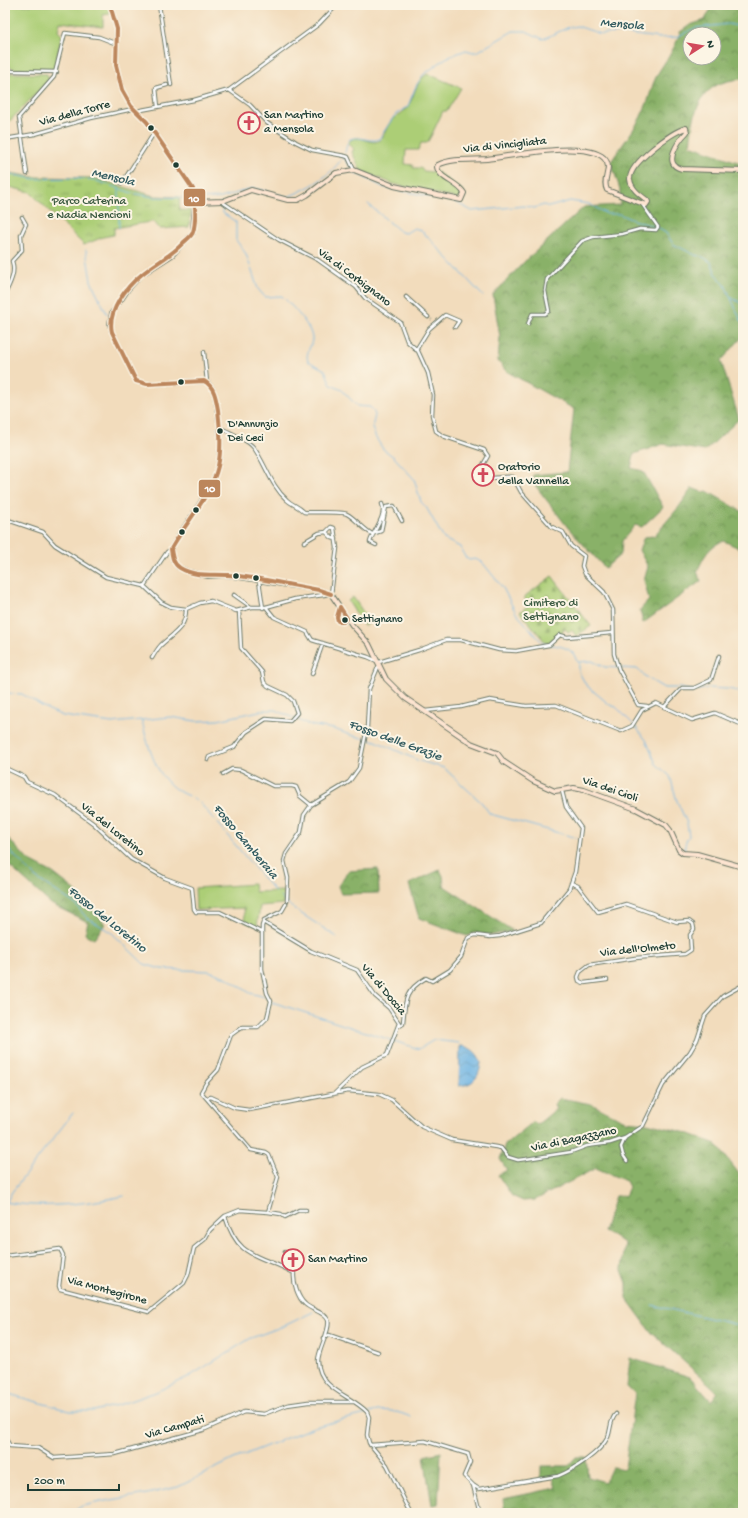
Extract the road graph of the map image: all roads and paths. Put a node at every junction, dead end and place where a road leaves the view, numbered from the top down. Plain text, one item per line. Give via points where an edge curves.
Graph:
1 (110, 5) edge
2 (159, 5) edge
3 (337, 5) edge
4 (118, 44) junction
5 (5, 68) edge
6 (56, 72) junction
7 (171, 85) dead end
8 (167, 86) dead end
9 (229, 90) junction
10 (158, 107) junction
11 (134, 110) junction
12 (258, 115) junction
13 (256, 119) dead end
14 (155, 132) junction
15 (21, 136) junction
16 (5, 139) edge
17 (354, 170) junction
18 (743, 172) edge
19 (27, 174) dead end
20 (122, 183) dead end
21 (195, 199) junction
22 (221, 201) junction
23 (642, 203) junction
24 (22, 217) dead end
25 (5, 294) edge
26 (406, 297) dead end
27 (428, 317) tunnel mouth
28 (432, 320) tunnel mouth
29 (435, 323) junction
30 (528, 324) dead end
31 (455, 327) dead end
32 (416, 350) junction
33 (204, 352) dead end
34 (207, 382) junction
35 (220, 428) junction
36 (382, 504) dead end
37 (5, 519) edge
38 (402, 520) dead end
39 (326, 532) junction
40 (372, 534) junction
41 (336, 539) junction
42 (304, 542) dead end
43 (376, 545) dead end
44 (171, 549) junction
45 (259, 581) junction
46 (144, 586) junction
47 (331, 594) junction
48 (234, 596) dead end
49 (340, 606) junction
50 (252, 607) junction
51 (264, 608) junction
52 (186, 609) junction
53 (239, 610) junction
54 (348, 620) junction
55 (612, 633) junction
56 (323, 643) junction
57 (719, 656) dead end
58 (152, 658) dead end
59 (378, 664) junction
60 (312, 674) dead end
61 (647, 706) junction
62 (664, 707) junction
63 (425, 711) junction
64 (743, 725) edge
65 (208, 760) dead end
66 (5, 768) edge
67 (223, 774) dead end
68 (562, 791) junction
69 (311, 805) junction
70 (743, 867) edge
71 (571, 883) junction
72 (263, 922) junction
73 (261, 932) junction
74 (608, 980) dead end
75 (743, 985) edge
76 (400, 1025) junction
77 (334, 1094) junction
78 (207, 1098) junction
79 (625, 1138) junction
80 (628, 1161) dead end
81 (306, 1210) dead end
82 (268, 1212) junction
83 (225, 1216) junction
84 (5, 1256) edge
85 (292, 1278) dead end
86 (294, 1283) junction
87 (327, 1330) junction
88 (329, 1335) junction
89 (324, 1338) junction
90 (378, 1352) dead end
91 (354, 1402) junction
92 (616, 1414) dead end
93 (5, 1438) edge
94 (370, 1445) junction
95 (473, 1485) junction
96 (410, 1513) edge
97 (480, 1513) edge

1 - 4 street via 117,29
2 - 7 street
3 - 9 street via 319,24
4 - 6 street via 99,37 66,32
4 - 11 street via 117,72 124,95
5 - 6 street via 12,71
6 - 15 street via 52,80 19,116
8 - 10 street via 156,88
9 - 10 street, Via della Torre
9 - 12 street via 250,105
10 - 11 street, Via della Torre
11 - 14 street
11 - 15 street, Via della Torre
12 - 13 street
12 - 17 street via 267,124 308,149 348,157
14 - 20 street
14 - 21 street via 193,188
15 - 16 street, Via della Torre
15 - 19 street
17 - 22 street via 336,173 298,200 288,200 251,190
17 - 23 street, Via di Vincigliata via 394,186 462,200 464,193 461,188 439,173 438,165 536,151 586,151 601,156 608,163 605,184 607,190
18 - 23 street via 675,167 672,163 674,151 687,130 684,128 639,161 630,173 633,188 648,202 646,205
21 - 22 street
21 - 34 street via 193,233 172,255 135,281 115,307 110,324 136,381 147,384
22 - 32 street, Via di Corbignano via 279,240 318,260 356,287 365,298 400,322 407,341
23 - 30 street via 658,228 653,231 640,229 582,241 547,279 545,291 549,311 545,314 532,314
24 - 25 street via 26,224 21,235 22,250 12,261 14,268
26 - 27 street, Via di Corbignano
28 - 29 street
29 - 31 street via 446,315 459,321
29 - 32 street
32 - 55 street, Via di Corbignano via 428,373 436,431 443,436 484,450 488,456 480,470 480,477 513,477 521,492 552,527 566,535 571,546 584,556 582,566 585,574 604,592 613,610
33 - 34 street
34 - 35 street via 214,393
35 - 40 street via 245,440 253,447 268,476 287,501 297,505 304,512 347,514 361,528
35 - 44 street via 220,456 215,475
36 - 40 street via 383,515
37 - 46 street via 43,532 55,545 106,577
38 - 40 street via 394,506 386,507 381,531
39 - 41 street
39 - 41 street via 331,527 334,528
39 - 42 street
40 - 43 street via 370,542
41 - 47 street
44 - 45 street via 172,560 178,567 189,572
44 - 46 street
45 - 47 street
45 - 51 street
46 - 52 street via 165,604
47 - 49 street, Via dei Cioli
47 - 51 street via 295,599
48 - 50 street
49 - 54 street, Via dei Cioli
49 - 54 street via 336,617 338,621
50 - 51 street
50 - 53 street
51 - 56 street via 274,617 304,631 312,640
52 - 53 street via 209,601
52 - 58 street via 182,628 163,643
53 - 65 street via 241,648 262,672 264,682 293,701 296,709 294,718 290,721 266,719 246,732 234,747 209,757
54 - 59 street, Via dei Cioli via 369,644
55 - 59 street via 560,636 549,645 516,651 499,650 461,640 446,640
55 - 61 street via 619,670 638,705
56 - 59 street via 368,657
56 - 60 street
57 - 62 street via 711,680 694,688 682,688
59 - 63 street, Via dei Cioli via 386,679 401,695
59 - 69 street via 369,690 367,728 359,768 349,782
61 - 62 street via 656,703
61 - 63 street via 637,715 632,726 621,731 556,705 526,706 490,700 461,707
62 - 64 street via 692,720 715,713
63 - 68 street, Via dei Cioli via 471,743 497,754 504,762 533,781 547,788
66 - 73 street, Via del Loretino via 55,795 94,824 131,859 165,878 192,888 196,912 220,912
67 - 69 street via 232,769 241,770 273,786 296,787 300,796
68 - 70 street, Via dei Cioli via 578,788 636,809 666,825 683,853 697,854
68 - 71 street via 566,807 581,828
69 - 72 street via 304,815 301,832 284,861 288,878 286,903 282,911 269,916
71 - 74 street, Via dell'Olmeto via 578,886 598,912 626,904 677,922 690,921 693,924 694,929 690,935 691,950 685,954 589,965 578,977 579,981 584,982
71 - 76 street via 567,892 541,923 500,936 475,935 468,938 461,957 450,970 432,981 428,978 413,986 404,1006 403,1023
72 - 73 street
72 - 76 street, Via di Doccia via 311,951 356,970 375,996 389,1008
73 - 78 street via 262,969 271,1001 269,1015 258,1028 242,1027 231,1035 218,1070 201,1092
75 - 79 street, Via di Bagazzano via 726,994 709,1011 697,1040 663,1085 644,1126
76 - 77 street, Via di Doccia via 387,1055 362,1067
77 - 78 street, Via di Bagazzano via 249,1110 235,1108 211,1097
77 - 79 street, Via di Bagazzano via 356,1091 379,1094 392,1100 422,1127 452,1140 501,1148 508,1157 518,1160 571,1152
78 - 82 street via 250,1150 269,1155 278,1177
79 - 80 street via 621,1147
81 - 82 street via 299,1210 285,1217
82 - 83 street via 240,1210
83 - 84 street, Via Montegirone via 194,1248 184,1283 147,1312 60,1289 63,1255 60,1249
83 - 86 street via 236,1242 251,1256 281,1266 294,1274
85 - 86 street
86 - 87 street via 305,1304 327,1318
87 - 88 street
87 - 89 street
88 - 89 street
88 - 90 street
89 - 91 street via 318,1361 323,1380
91 - 93 street, Via Campati via 308,1402 287,1405 264,1414 244,1412 203,1430 115,1454 54,1458 38,1448 10,1446
91 - 94 street via 367,1412 369,1417 367,1435
92 - 95 street via 604,1443 590,1457 564,1474 479,1489
94 - 95 street via 424,1441 462,1451 468,1454 470,1459 464,1476
94 - 96 street via 387,1465
95 - 97 street

